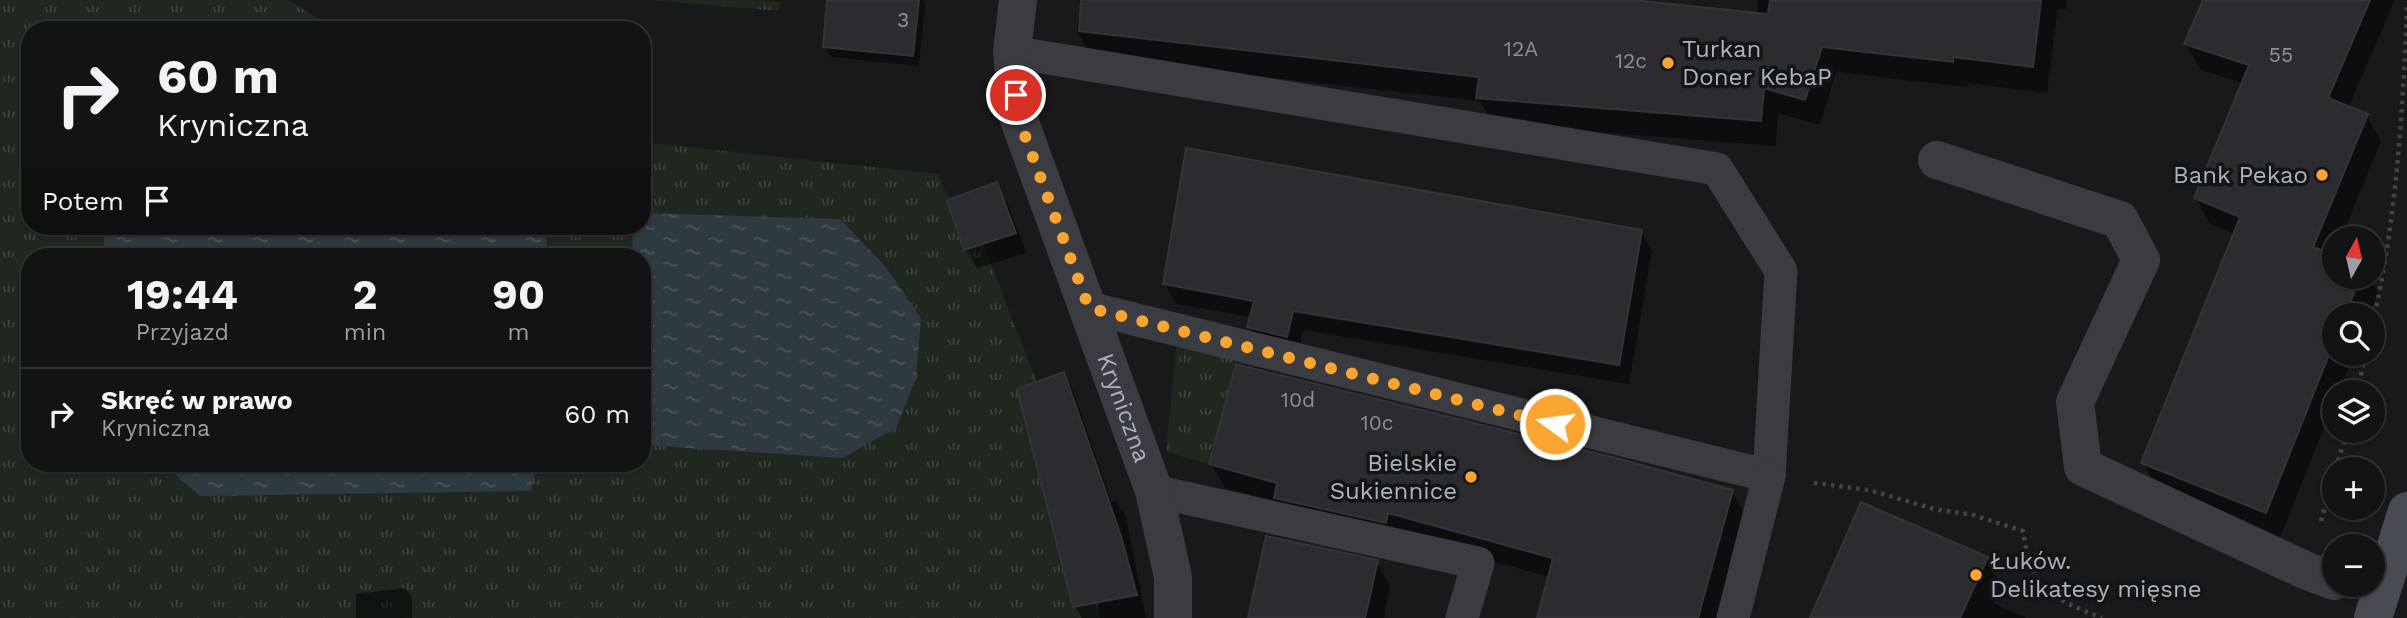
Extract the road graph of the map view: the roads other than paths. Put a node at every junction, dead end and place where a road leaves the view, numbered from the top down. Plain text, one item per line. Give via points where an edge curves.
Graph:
1 (1018, 0) edge
2 (1012, 52) junction
3 (1937, 160) dead end
4 (1089, 308) junction
5 (1769, 477) junction
6 (1154, 491) junction
7 (2407, 512) edge
8 (2322, 577) edge
9 (2361, 597) edge
10 (2376, 608) edge
11 (1173, 618) edge
12 (1462, 618) edge
13 (1732, 618) edge

1 - 2 street, Kryniczna
2 - 4 street, Kryniczna via 1018,117
2 - 5 lane via 1717,169 1781,271
3 - 8 street via 2120,220 2141,260 2075,402 2083,467
4 - 5 lane
4 - 6 street, Kryniczna
5 - 13 lane
6 - 11 street, Kryniczna via 1173,577
6 - 12 lane via 1478,563
7 - 10 main road
9 - 10 street

